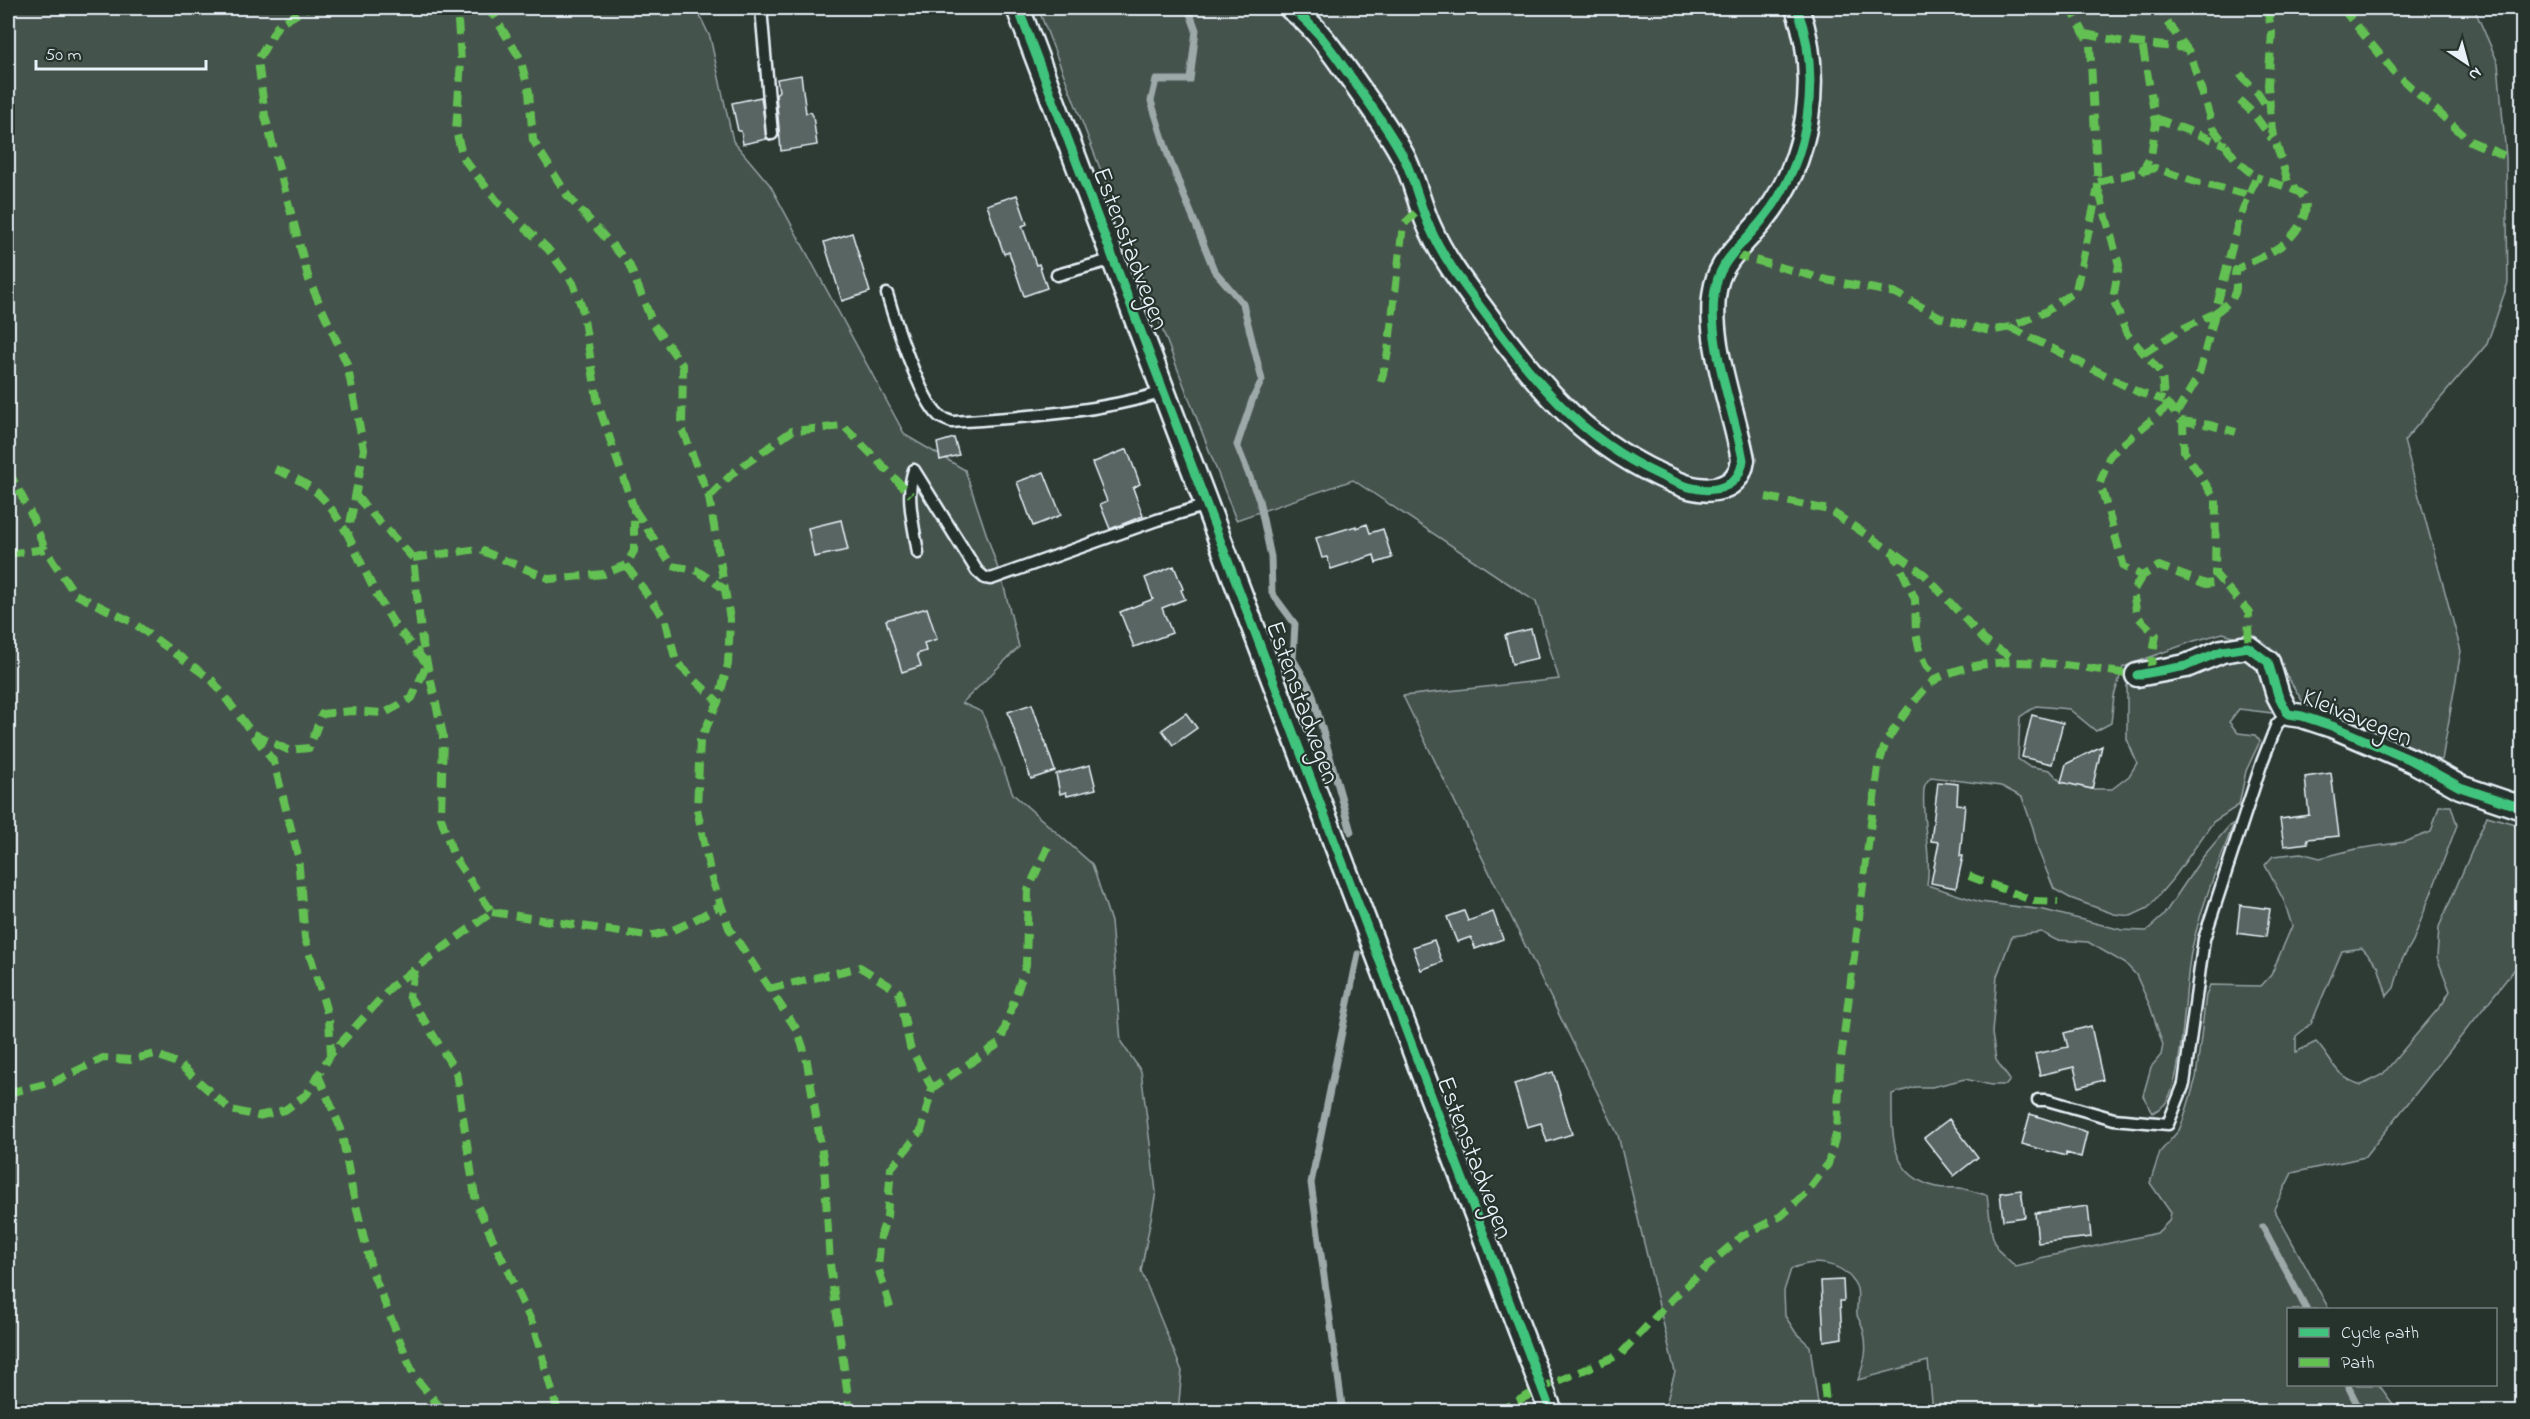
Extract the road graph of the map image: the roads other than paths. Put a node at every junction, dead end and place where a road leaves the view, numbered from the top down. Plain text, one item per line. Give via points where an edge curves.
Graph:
1 (761, 8) edge
2 (1018, 8) edge
3 (1291, 8) edge
4 (1797, 8) edge
5 (772, 134) dead end
6 (1114, 259) junction
7 (1057, 275) dead end
8 (887, 294) dead end
9 (1164, 392) junction
10 (1207, 505) junction
11 (918, 553) dead end
12 (2137, 675) dead end
13 (2288, 714) junction
14 (2523, 808) edge
15 (2038, 1100) dead end
16 (1551, 1412) edge

1 - 5 lane
2 - 6 street, Estenstadvegen
3 - 4 street via 1313,27 1378,116 1405,161 1429,227 1447,261 1535,381 1582,427 1621,455 1654,474 1702,489 1724,488 1741,472 1740,439 1716,338 1713,307 1716,283 1725,264 1775,204 1790,175 1804,132 1810,68
6 - 7 lane
6 - 9 street, Estenstadvegen
8 - 9 lane via 903,344 930,404 939,417 952,422 1056,414
9 - 10 street, Estenstadvegen
10 - 11 lane via 991,579 977,571 914,470 910,495
10 - 16 street, Estenstadvegen
12 - 13 street, Kleivavegen via 2186,666 2222,651 2248,647 2268,662
13 - 14 street, Kleivavegen via 2332,726 2413,761 2460,788
13 - 15 lane, Kleivavegen via 2277,724 2262,762 2204,939 2184,1084 2168,1124 2114,1119

